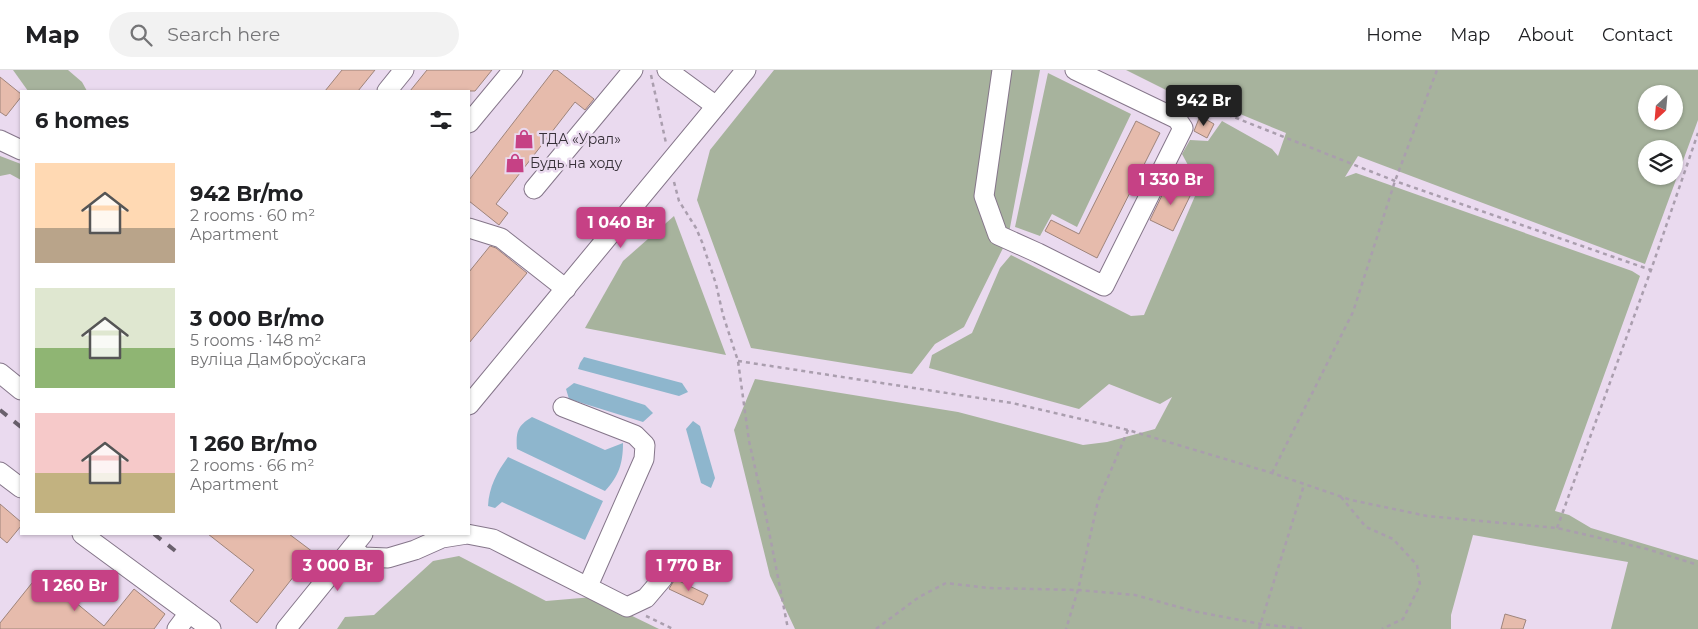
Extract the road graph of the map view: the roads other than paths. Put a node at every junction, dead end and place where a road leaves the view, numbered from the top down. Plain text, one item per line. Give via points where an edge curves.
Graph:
1 (404, 70) edge
2 (513, 70) edge
3 (633, 70) edge
4 (667, 70) edge
5 (746, 70) edge
6 (1002, 70) edge
7 (1075, 70) edge
8 (388, 90) edge
9 (716, 106) junction
10 (470, 123) edge
11 (0, 140) edge
12 (20, 150) edge
13 (534, 189) dead end
14 (470, 228) edge
15 (566, 289) junction
16 (0, 373) edge
17 (20, 385) edge
18 (470, 404) edge
19 (563, 407) dead end
20 (0, 472) edge
21 (20, 487) edge
22 (83, 535) edge
23 (461, 535) edge
24 (470, 535) edge
25 (358, 541) edge
26 (663, 578) dead end
27 (588, 586) junction
28 (189, 613) junction
29 (177, 629) edge
30 (211, 629) edge
31 (286, 629) edge

1 - 8 street
2 - 10 street
3 - 13 street
4 - 9 street
5 - 9 street
6 - 7 street via 984,196 998,235 1104,286 1183,128 1177,120
9 - 15 street
11 - 12 street
14 - 15 street via 501,238
15 - 18 street
16 - 17 street
19 - 27 street via 635,435 645,445 644,459
20 - 21 street
22 - 28 street
23 - 25 street via 442,538 388,558 363,557
24 - 27 street via 493,539
25 - 31 street
26 - 27 street via 646,598 627,607
28 - 29 street
28 - 30 street

